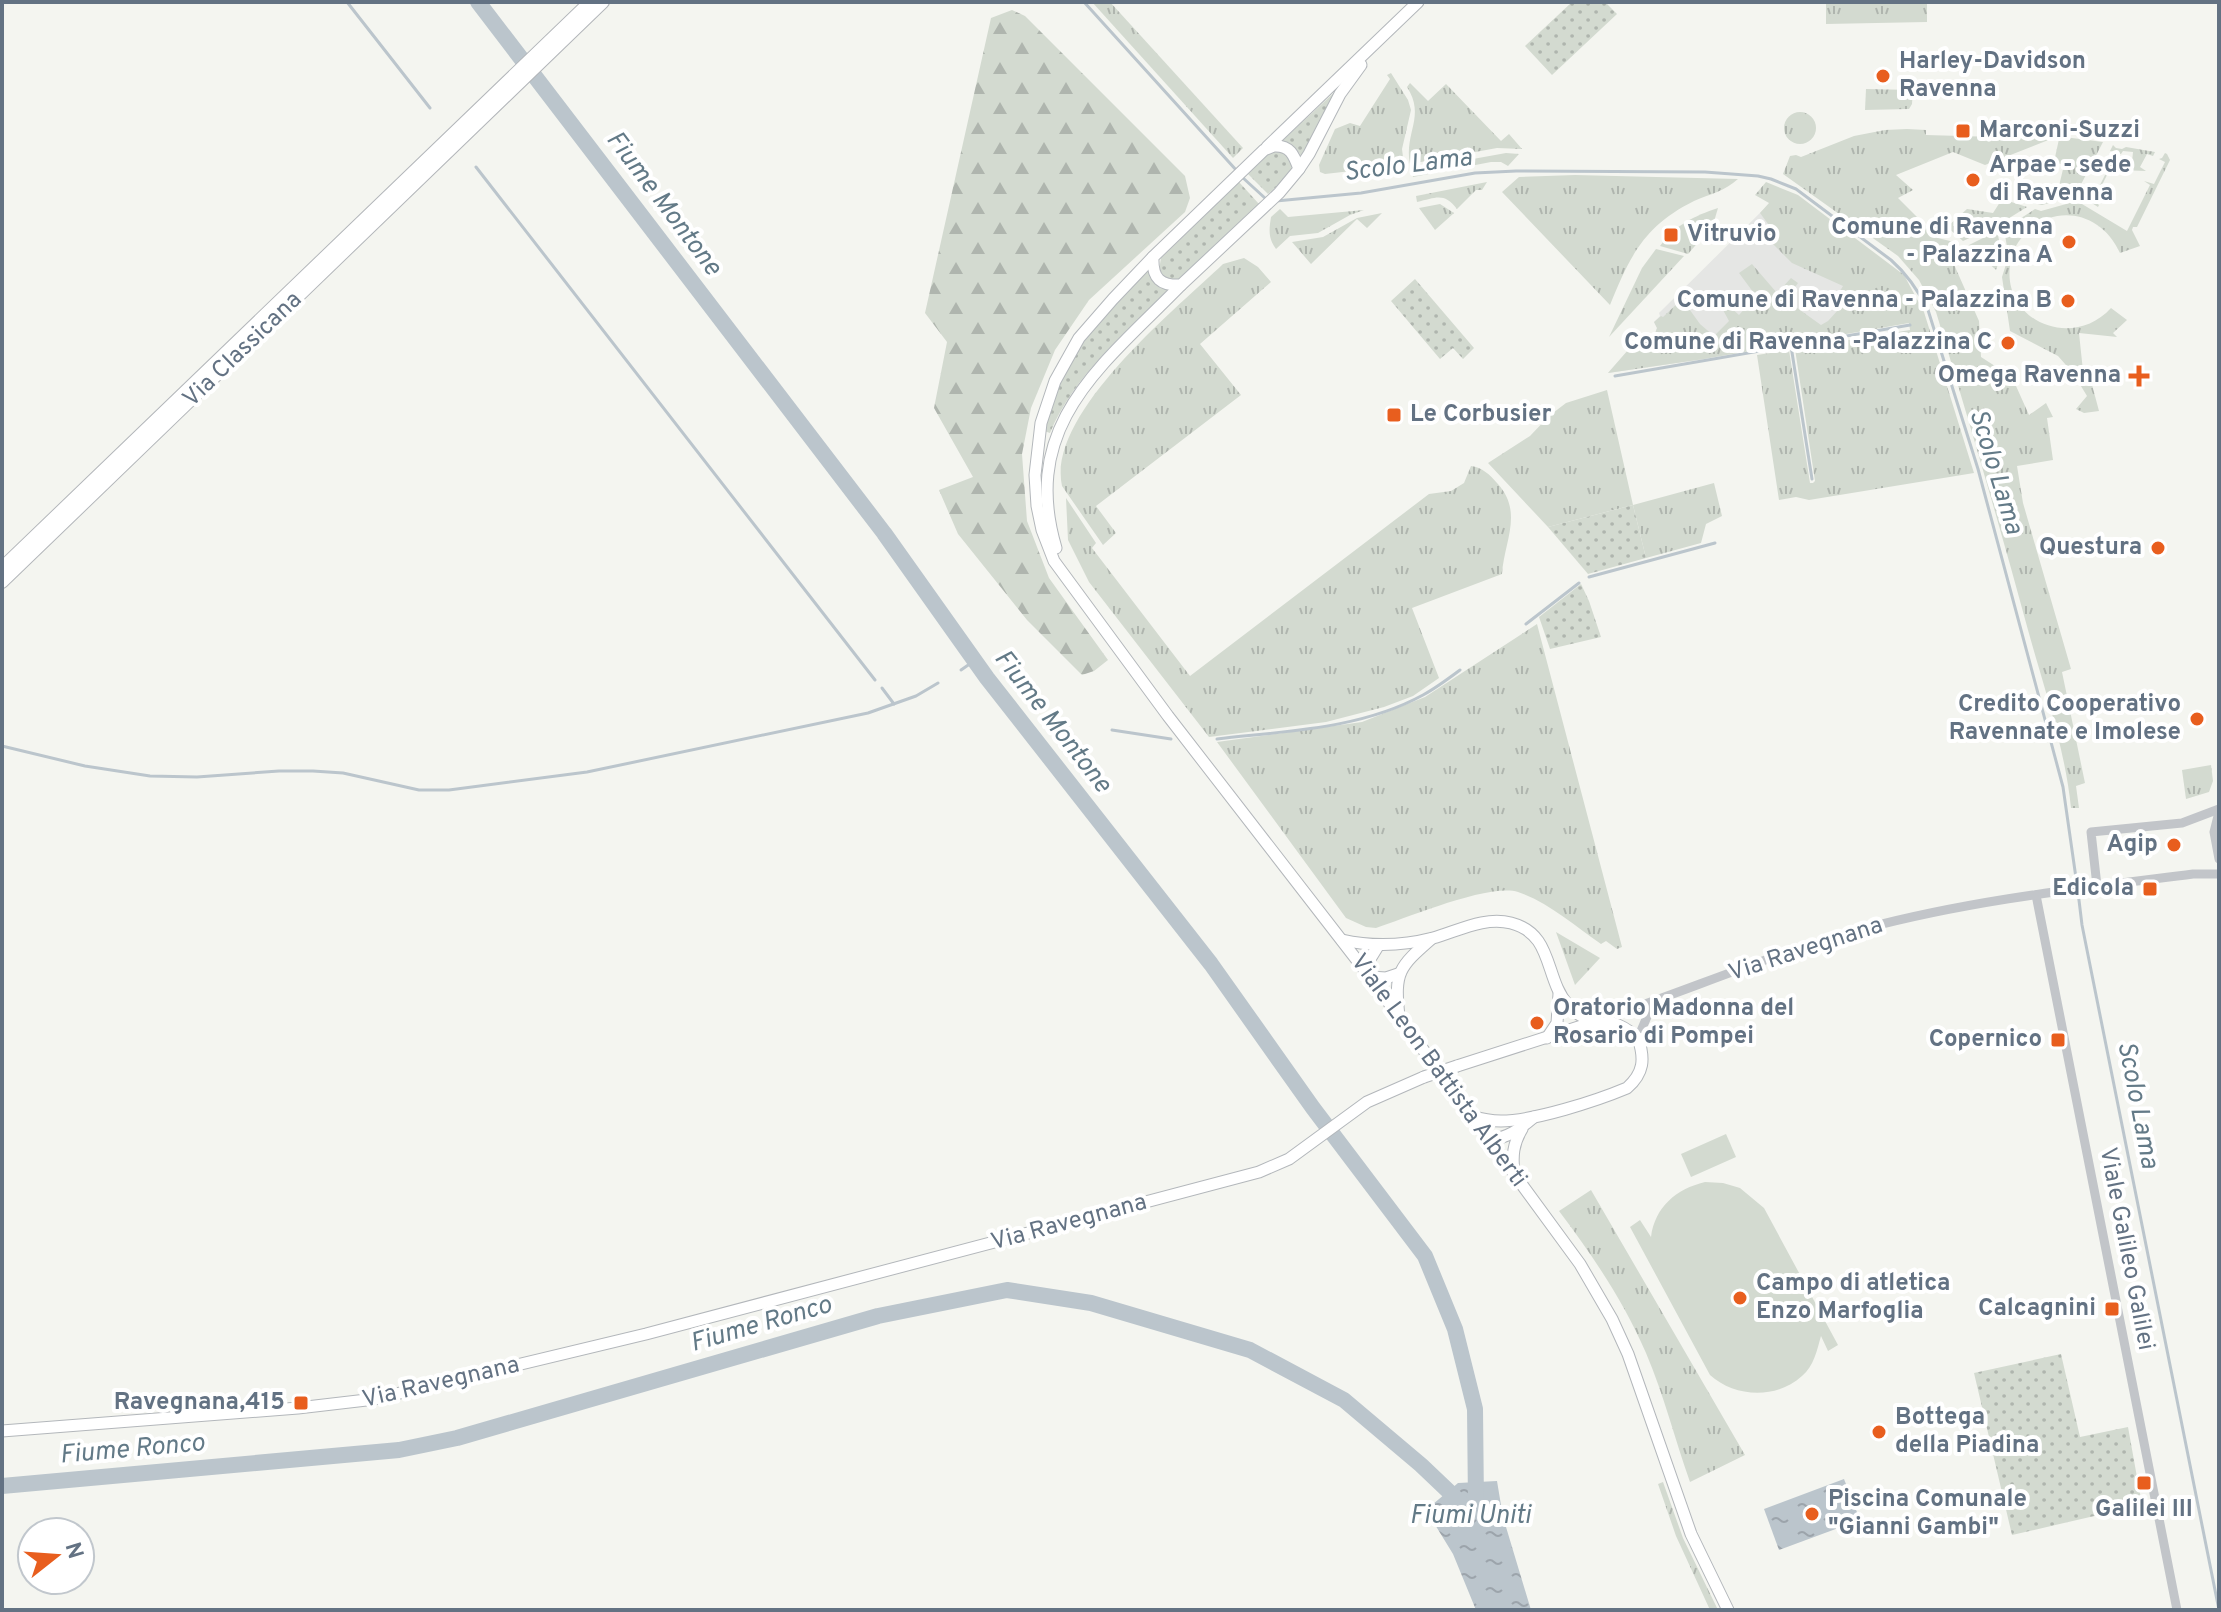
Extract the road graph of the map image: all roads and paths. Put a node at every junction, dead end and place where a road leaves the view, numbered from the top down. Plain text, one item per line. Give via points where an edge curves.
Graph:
1 (590, 2) edge
2 (603, 2) edge
3 (1418, 2) edge
4 (1378, 42) junction
5 (480, 115) junction
6 (1264, 150) junction
7 (1299, 169) junction
8 (1153, 257) junction
9 (1181, 285) junction
10 (2, 568) edge
11 (1067, 578) junction
12 (2, 582) edge
13 (2219, 810) edge
14 (2219, 859) edge
15 (2219, 874) edge
16 (2097, 886) junction
17 (2036, 895) junction
18 (1432, 938) junction
19 (1341, 940) junction
20 (1378, 946) junction
21 (1398, 974) junction
22 (1368, 975) junction
23 (1559, 994) junction
24 (1673, 995) junction
25 (1399, 1018) junction
26 (1594, 1022) junction
27 (1547, 1038) junction
28 (1638, 1038) junction
29 (1471, 1116) junction
30 (1534, 1117) junction
31 (1504, 1122) junction
32 (1524, 1125) junction
33 (1488, 1139) junction
34 (1514, 1174) junction
35 (2, 1431) edge
36 (1728, 1610) edge
37 (2177, 1610) edge

1 - 5 highway
2 - 5 highway
3 - 4 main road
4 - 6 main road
4 - 7 main road via 1340,94
5 - 10 highway, Via Classicana
5 - 12 highway, Via Classicana
6 - 7 main road via 1283,146
6 - 8 main road, Viale Leon Battista Alberti
7 - 9 main road, Viale Leon Battista Alberti
8 - 9 main road via 1161,281
8 - 11 main road, Viale Leon Battista Alberti via 1079,338 1055,381 1041,423 1037,506 1054,561
9 - 11 main road, Viale Leon Battista Alberti via 1094,374 1061,424 1046,481 1054,544
11 - 19 main road, Viale Leon Battista Alberti
13 - 14 street via 2214,832
13 - 16 street via 2182,823 2091,832
15 - 16 street, Via Ravegnana
16 - 17 street, Via Ravegnana
17 - 24 street, Via Ravegnana via 1923,915 1803,946
17 - 37 street, Viale Galileo Galilei
18 - 20 main road
18 - 21 main road
18 - 23 main road via 1485,922 1513,923 1544,948
19 - 20 main road
19 - 22 main road, Viale Leon Battista Alberti
20 - 22 main road
21 - 22 main road
21 - 25 main road
22 - 25 main road, Viale Leon Battista Alberti
23 - 26 main road
23 - 27 main road via 1557,1023
24 - 26 street, Via Ravegnana
24 - 28 street via 1649,1012
25 - 29 main road, Viale Leon Battista Alberti
26 - 27 main road, Via Ravegnana
26 - 28 main road via 1613,1023
27 - 35 main road, Via Ravegnana, bridge via 1424,1077 1367,1102 1275,1167 660,1330 375,1399
28 - 30 main road via 1643,1064 1627,1088
29 - 31 main road
29 - 33 main road, Viale Leon Battista Alberti
30 - 31 main road
30 - 32 main road
31 - 33 main road
32 - 33 main road
32 - 34 main road via 1513,1149
33 - 34 main road, Viale Leon Battista Alberti
34 - 36 main road, Viale Leon Battista Alberti via 1580,1264 1612,1319 1691,1534

